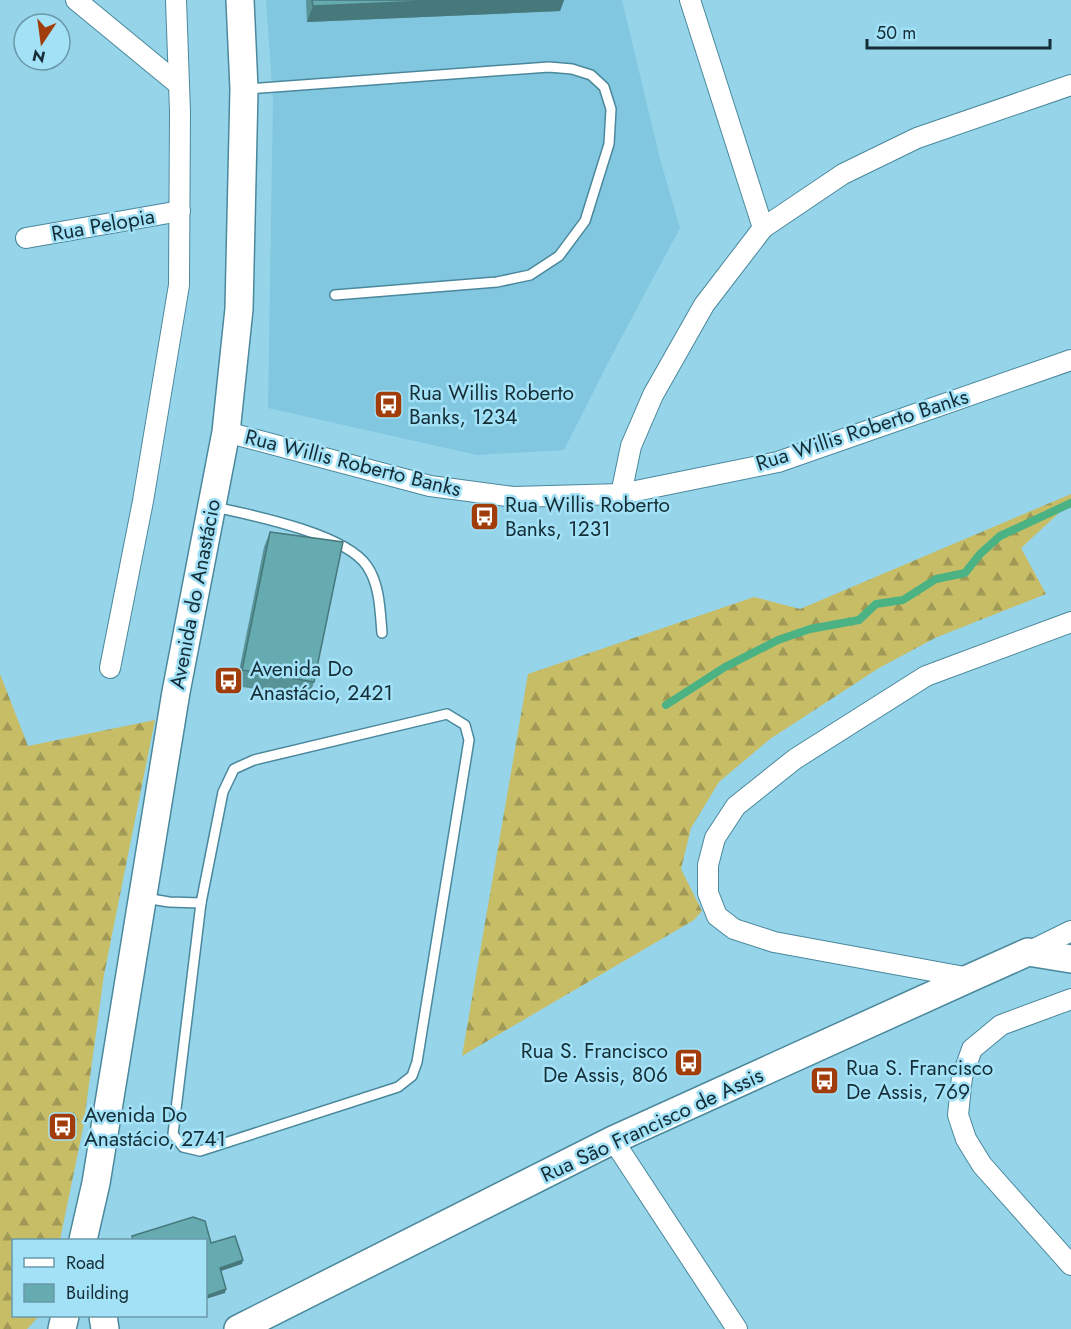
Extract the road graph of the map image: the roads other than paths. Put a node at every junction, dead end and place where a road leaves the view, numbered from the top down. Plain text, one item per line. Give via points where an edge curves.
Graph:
1 (76, 0) edge
2 (176, 0) edge
3 (240, 0) edge
4 (690, 0) edge
5 (178, 84) junction
6 (1071, 85) edge
7 (244, 89) junction
8 (180, 211) junction
9 (763, 228) junction
10 (26, 238) dead end
11 (335, 295) dead end
12 (1071, 360) edge
13 (226, 432) junction
14 (621, 495) junction
15 (212, 506) junction
16 (1071, 622) edge
17 (382, 633) dead end
18 (110, 668) dead end
19 (143, 898) junction
20 (201, 903) junction
21 (1071, 931) edge
22 (1028, 952) junction
23 (1071, 959) edge
24 (970, 978) junction
25 (1071, 999) edge
26 (613, 1140) junction
27 (96, 1183) junction
28 (82, 1239) edge
29 (98, 1239) edge
30 (1071, 1264) edge
31 (238, 1329) edge
32 (737, 1329) edge

1 - 5 street
2 - 5 street
3 - 7 main road, Avenida do Anastácio
4 - 9 street
5 - 8 street
6 - 9 street via 917,138 843,174
7 - 11 lane via 549,68 591,75 604,87 611,109 609,144 585,222 559,256 530,275 497,282
7 - 13 main road, Avenida do Anastácio via 239,309
8 - 10 street, Rua Pelopia
8 - 18 street via 179,285
9 - 14 street via 704,305 653,395 630,446
12 - 14 street, Rua Willis Roberto Banks via 778,462
13 - 14 street, Rua Willis Roberto Banks via 430,486 514,497
13 - 15 main road, Avenida do Anastácio
15 - 17 lane via 266,517 350,550 367,565 377,589
15 - 19 main road, Avenida do Anastácio via 176,693
16 - 24 street via 926,676 795,759 736,806 714,838 708,865 708,893 717,916 734,930 774,942
19 - 20 lane
19 - 27 main road, Avenida do Anastácio
20 - 20 lane via 173,1134 183,1147 200,1151 398,1087 412,1076 417,1062 469,740 465,725 447,714 254,760 234,769 223,792
21 - 22 street, Rua São Francisco de Assis
22 - 23 main road
22 - 24 main road, Rua São Francisco de Assis
24 - 26 main road, Rua São Francisco de Assis
25 - 30 street via 1000,1025 972,1049 962,1077 958,1114 966,1139 982,1165
26 - 31 main road, Rua São Francisco de Assis
26 - 32 street
27 - 28 main road, Avenida do Anastácio
27 - 29 main road, Avenida do Anastácio

